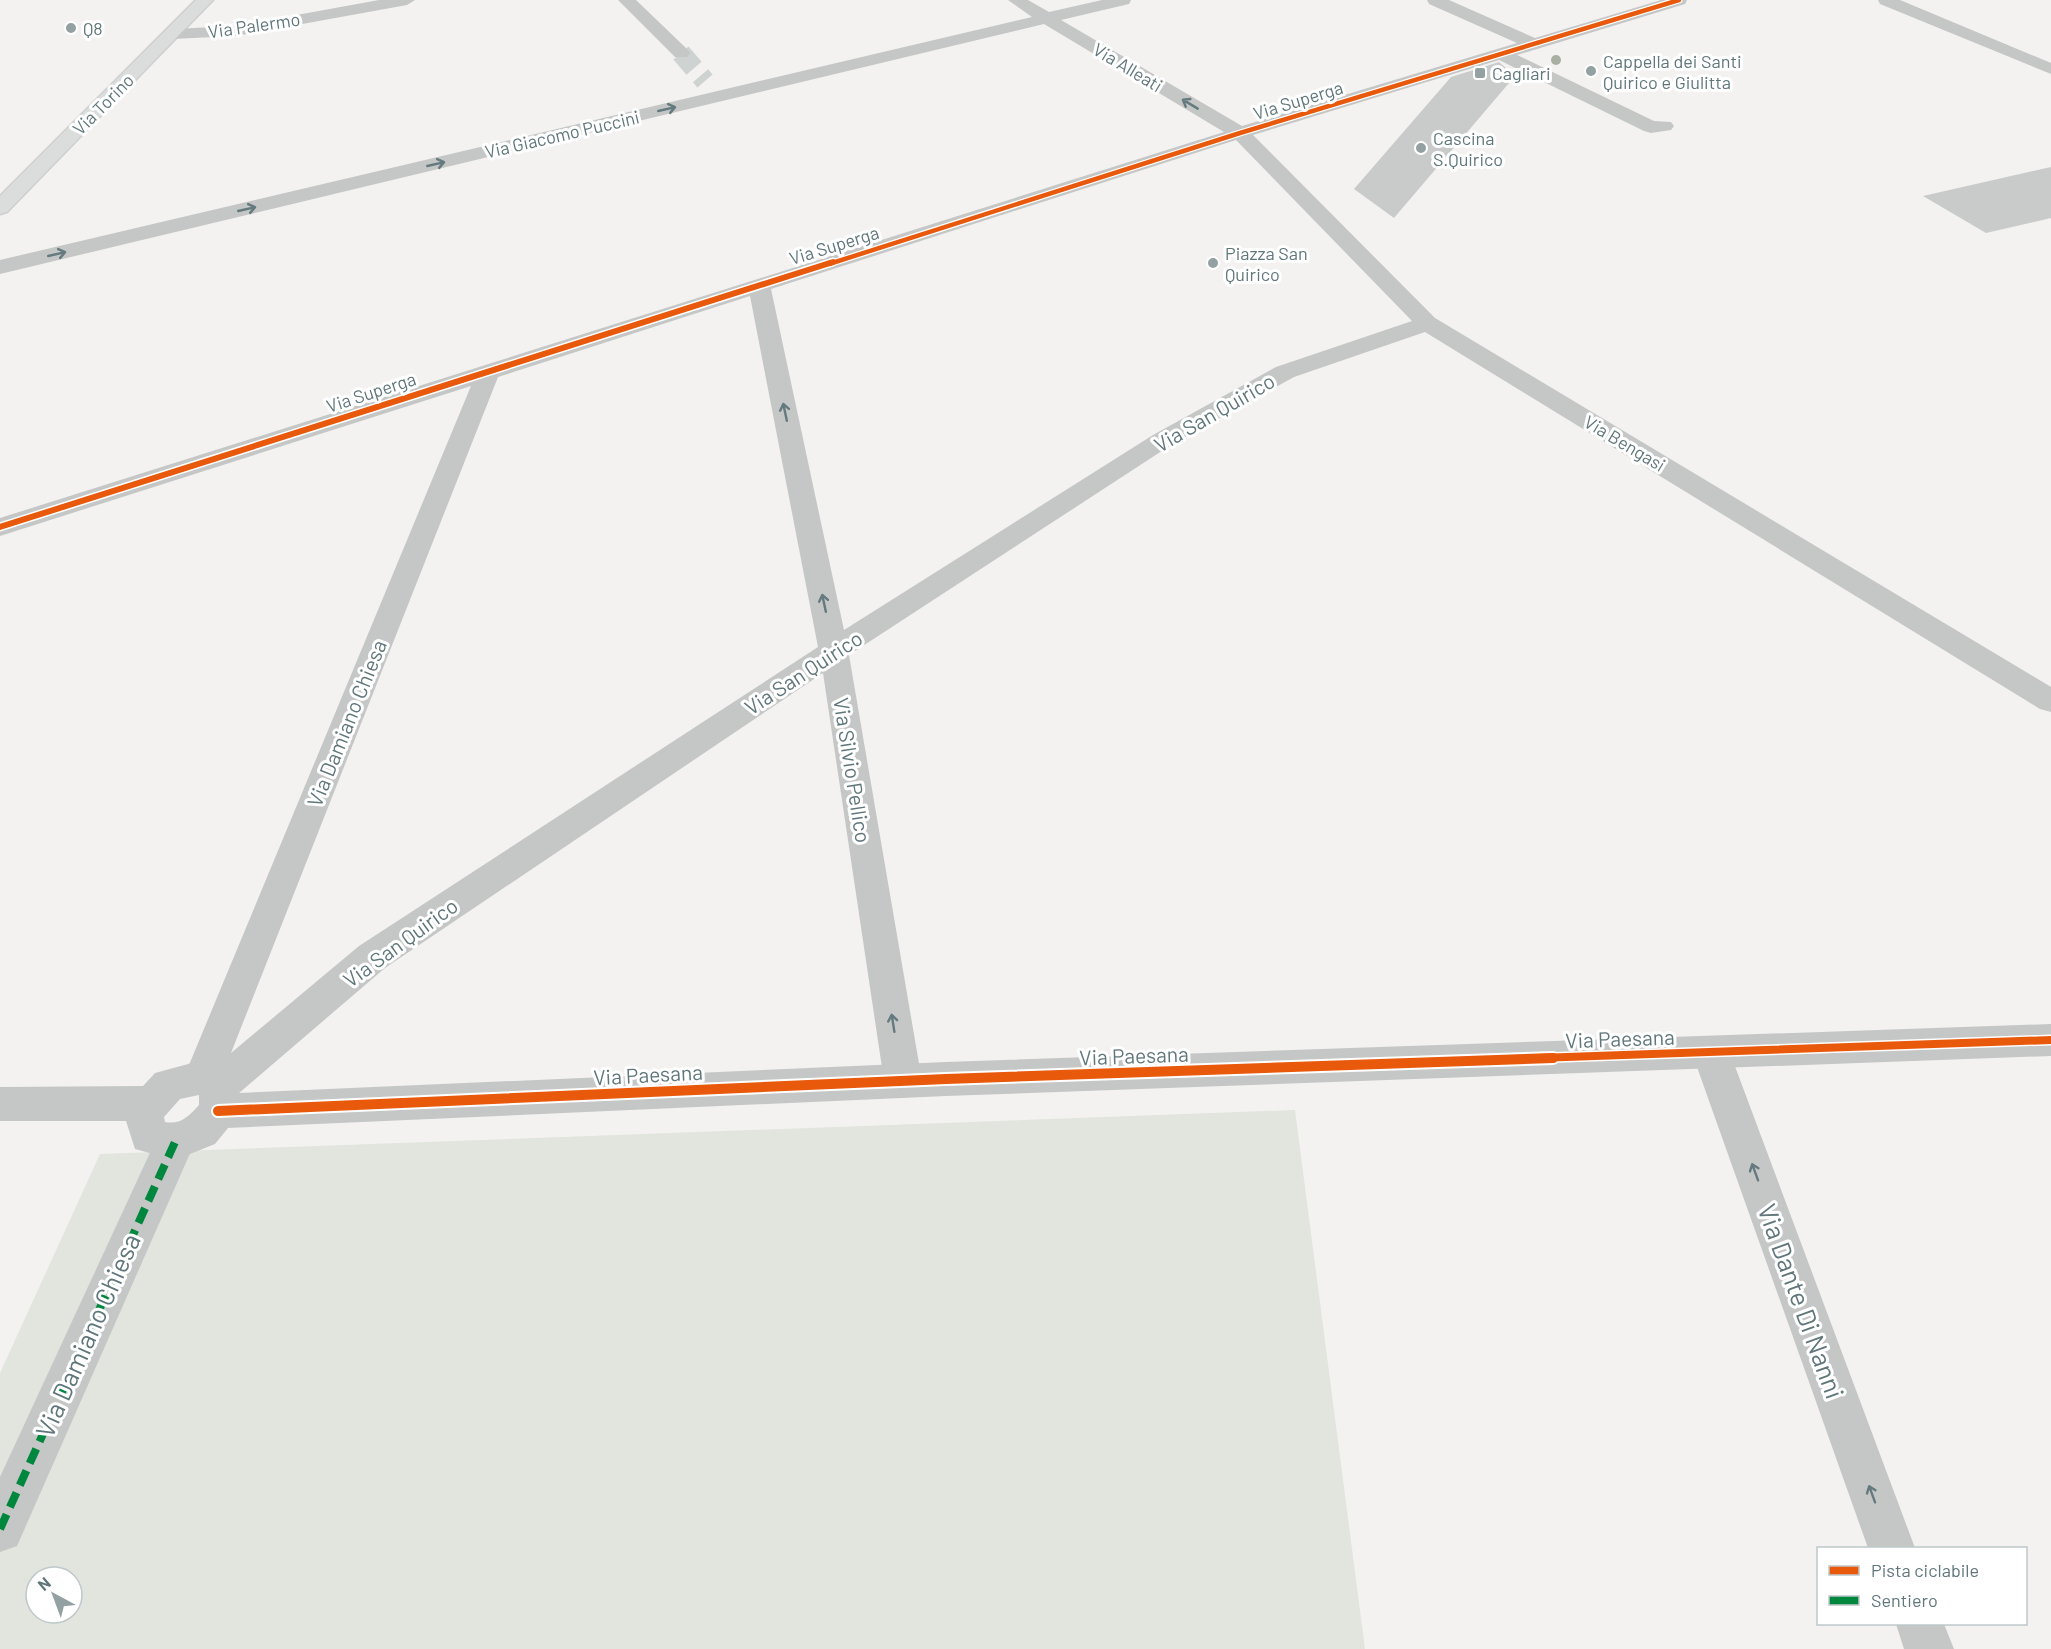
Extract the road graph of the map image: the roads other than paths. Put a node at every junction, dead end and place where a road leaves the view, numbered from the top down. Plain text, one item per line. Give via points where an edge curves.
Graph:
1 (205, 0) edge
2 (407, 0) edge
3 (626, 0) edge
4 (1016, 0) edge
5 (1123, 0) edge
6 (1435, 0) edge
7 (1679, 0) edge
8 (1886, 0) edge
9 (1047, 19) junction
10 (172, 34) junction
11 (1533, 44) junction
12 (681, 54) tunnel mouth
13 (1501, 54) junction
14 (2051, 69) edge
15 (705, 81) tunnel mouth
16 (721, 96) junction
17 (1664, 126) dead end
18 (1240, 133) junction
19 (0, 208) edge
20 (0, 267) edge
21 (759, 285) junction
22 (1427, 323) junction
23 (489, 370) junction
24 (0, 527) edge
25 (834, 651) junction
26 (2051, 701) edge
27 (2051, 1040) edge
28 (1711, 1053) junction
29 (903, 1081) junction
30 (214, 1092) junction
31 (152, 1103) junction
32 (0, 1104) edge
33 (175, 1142) junction
34 (0, 1528) edge
35 (1892, 1547) edge
36 (1921, 1625) edge
37 (1929, 1649) edge

1 - 10 main road, Via Torino
2 - 10 street, Via Palermo via 236,31
3 - 12 street
4 - 9 street, Via Alleati
5 - 9 street, Via Giacomo Puccini
6 - 11 street
7 - 11 street, Via Superga
8 - 14 street
9 - 16 street, Via Giacomo Puccini
18 -> 9 street, Via Alleati
10 - 19 main road, Via Torino
11 - 13 street, Via Superga
13 - 17 street via 1651,127
13 - 18 street, Via Superga
15 - 16 street
20 -> 16 street, Via Giacomo Puccini
18 - 21 street, Via Superga
18 - 22 street, Via Bengasi
21 - 23 street, Via Superga
25 -> 21 street, Via Silvio Pellico
22 - 25 street, Via San Quirico via 1285,372 1162,440
22 - 26 street, Via Bengasi
23 - 24 street, Via Superga
23 - 30 street, Via Damiano Chiesa
29 -> 25 street, Via Silvio Pellico
25 - 30 street, Via San Quirico via 372,957
27 - 28 street, Via Paesana
28 - 29 street, Via Paesana
35 -> 28 street, Via Dante Di Nanni
29 - 30 street, Via Paesana
30 - 31 street, Via Paesana via 168,1085
30 - 33 street, Via San Quirico via 201,1131
31 - 32 street
31 - 33 street via 144,1113 149,1136
33 - 34 street, Via Damiano Chiesa
36 - 37 street

